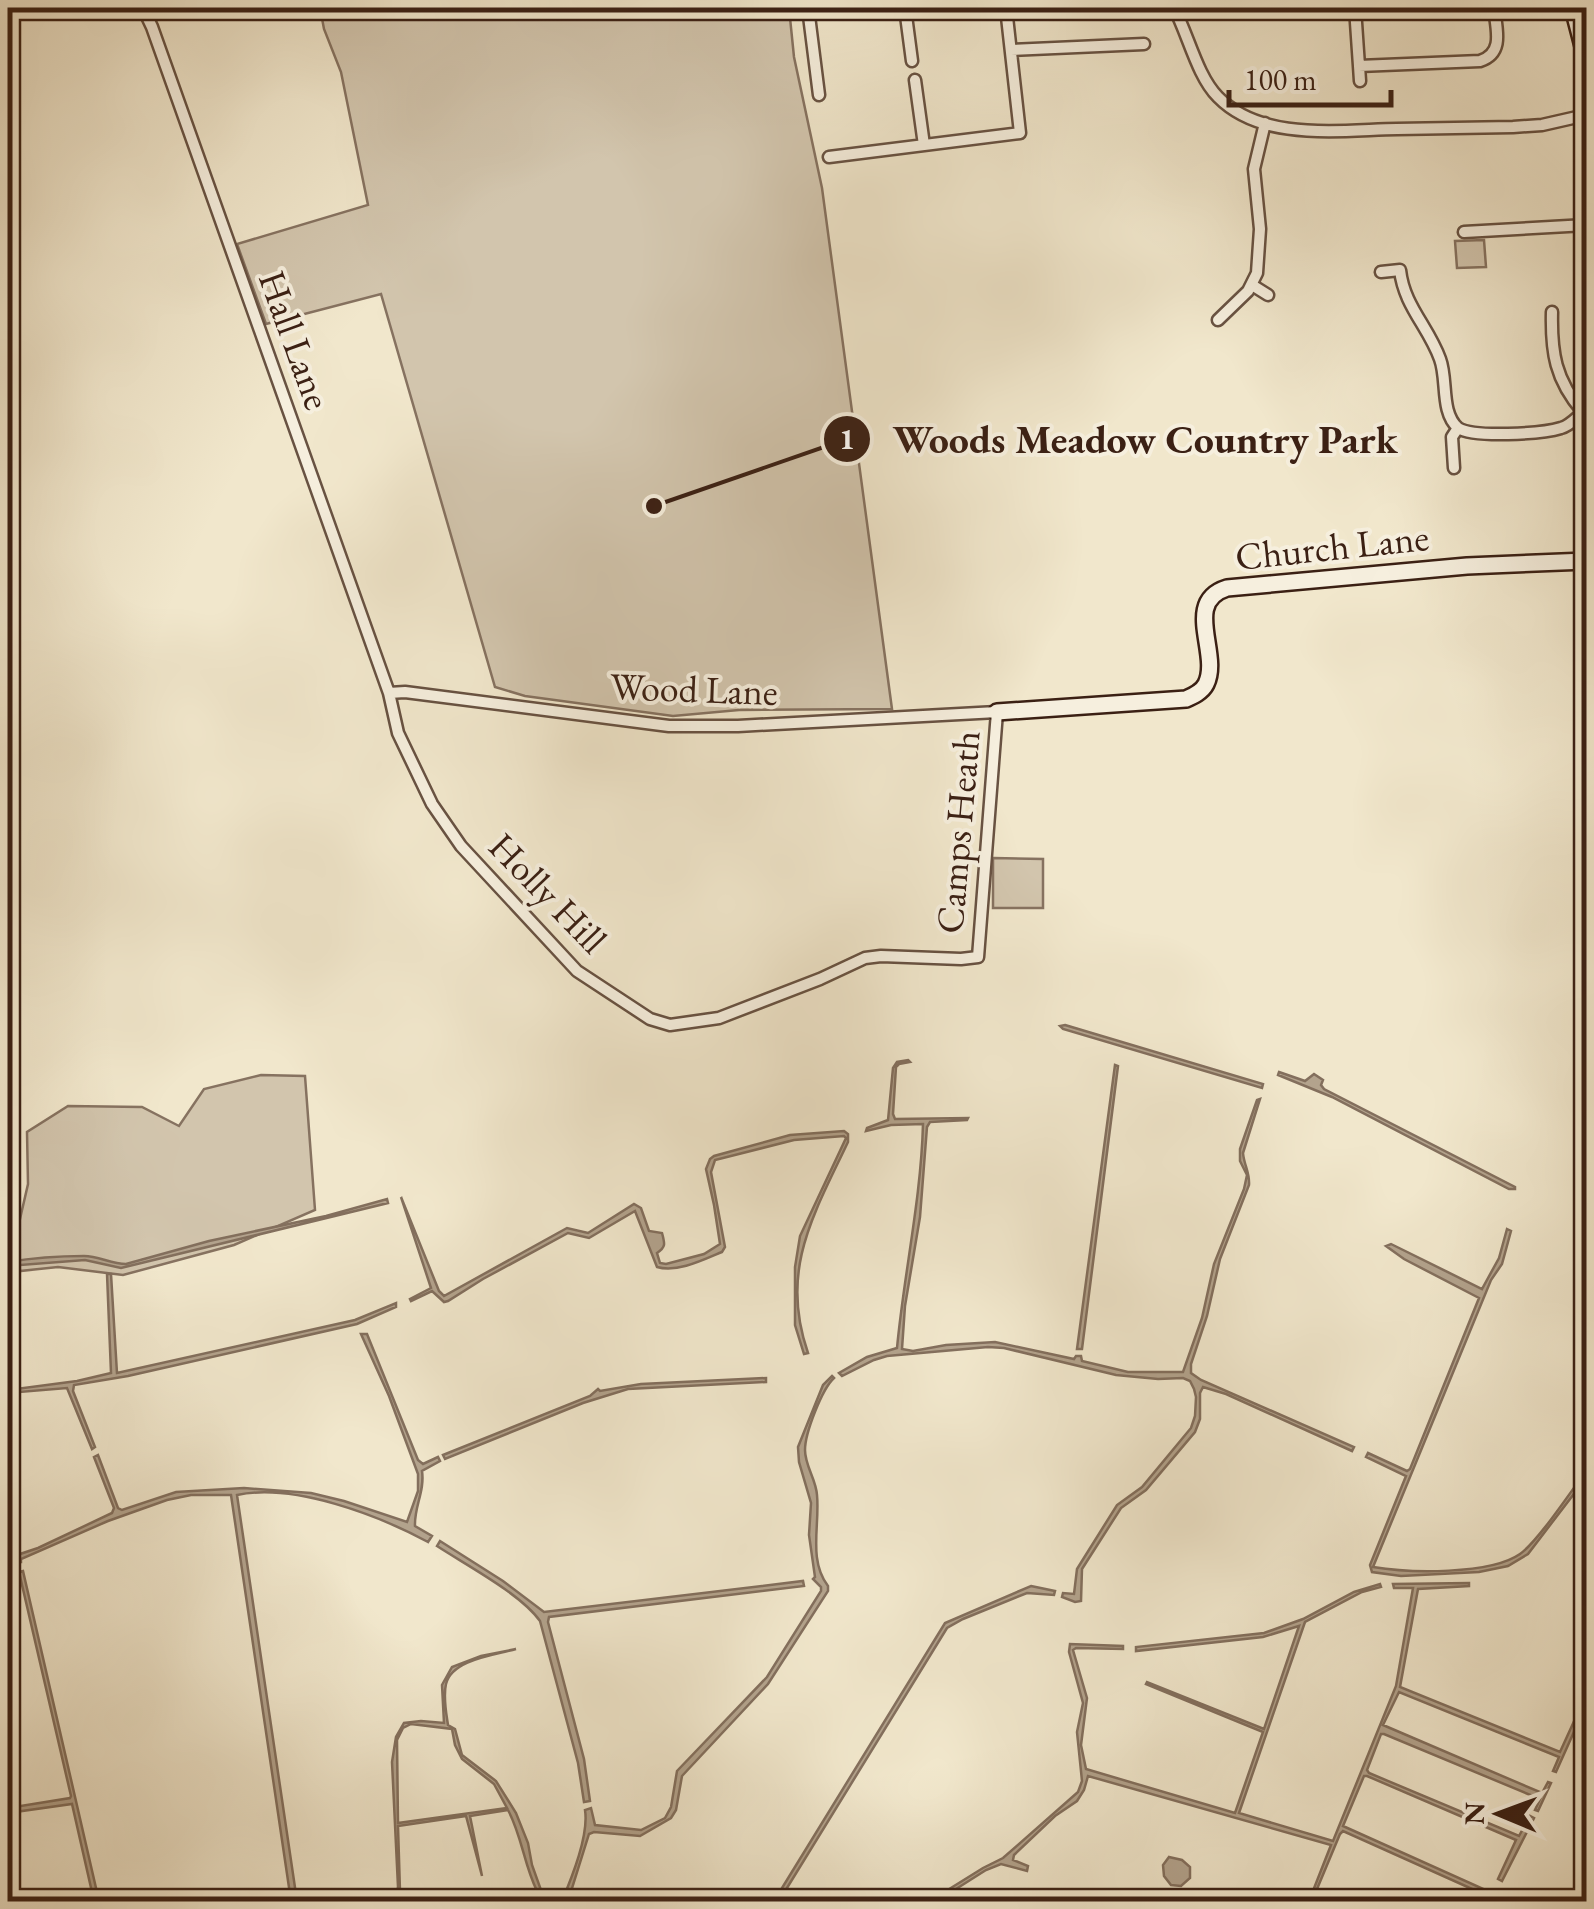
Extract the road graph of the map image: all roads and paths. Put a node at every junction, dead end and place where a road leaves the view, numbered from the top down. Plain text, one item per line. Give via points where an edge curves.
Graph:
1 (142, 8) edge
2 (808, 8) edge
3 (905, 8) edge
4 (1006, 8) edge
5 (1174, 8) edge
6 (1355, 8) edge
7 (1494, 8) edge
8 (1573, 8) edge
9 (1144, 44) dead end
10 (1011, 50) junction
11 (1586, 58) edge
12 (912, 61) dead end
13 (1359, 66) junction
14 (915, 80) dead end
15 (1360, 81) dead end
16 (819, 95) dead end
17 (1586, 115) edge
18 (1265, 123) junction
19 (924, 145) junction
20 (829, 156) dead end
21 (1483, 217) dead end
22 (1586, 225) edge
23 (1484, 231) junction
24 (1464, 232) dead end
25 (1381, 272) dead end
26 (1252, 285) junction
27 (1268, 294) dead end
28 (1552, 312) dead end
29 (1218, 320) dead end
30 (1584, 411) edge
31 (1458, 428) junction
32 (1454, 468) dead end
33 (1586, 562) edge
34 (390, 693) junction
35 (997, 712) junction
36 (978, 957) joint

1 - 34 street, Hall Lane
2 - 16 street
3 - 12 street
4 - 10 street
5 - 18 street via 1218,98
6 - 13 street
7 - 13 street via 1498,38 1489,58
8 - 11 street
9 - 10 street via 1078,41
10 - 19 street via 1020,133
13 - 15 street
14 - 19 street
17 - 18 street via 1514,127 1304,130
18 - 26 street via 1254,169 1260,260
19 - 20 street
21 - 23 street
22 - 23 street
23 - 24 street
25 - 31 street via 1400,270 1405,296 1440,358 1448,414
26 - 27 street
26 - 29 street
28 - 30 street via 1557,367 1568,395
30 - 31 street via 1564,428 1469,434
31 - 32 street via 1452,436
33 - 35 street, Church Lane via 1227,588 1208,599 1206,684 1186,700
34 - 35 street, Wood Lane via 670,726
34 - 36 street, Holly Hill via 398,732 460,846 577,971 650,1019 670,1024 719,1018 865,958
35 - 36 street, Camps Heath

